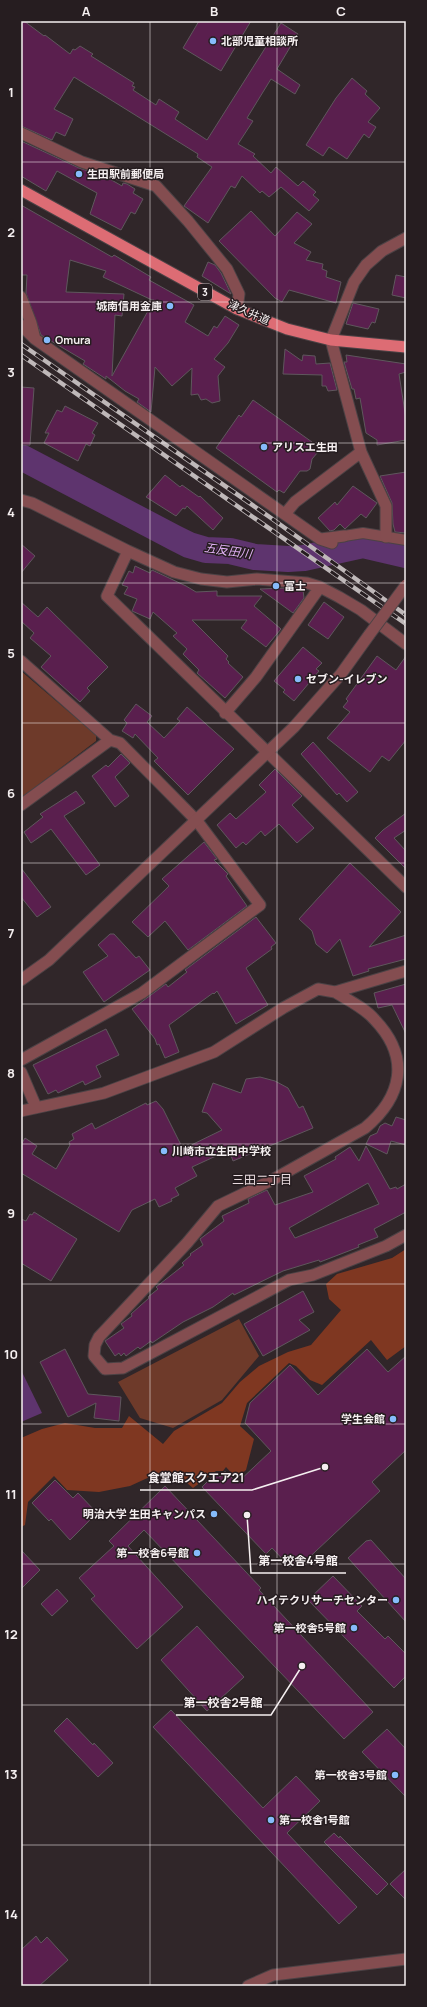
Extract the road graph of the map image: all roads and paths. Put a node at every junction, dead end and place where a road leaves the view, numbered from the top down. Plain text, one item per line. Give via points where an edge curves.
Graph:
1 (21, 133) edge
2 (21, 190) edge
3 (406, 238) edge
4 (21, 297) edge
5 (237, 309) junction
6 (21, 325) edge
7 (35, 339) junction
8 (331, 340) junction
9 (406, 347) edge
10 (361, 452) junction
11 (21, 500) edge
12 (285, 514) junction
13 (344, 536) joint
14 (386, 537) junction
15 (320, 539) junction
16 (406, 540) edge
17 (332, 544) dead end
18 (128, 552) junction
19 (406, 585) edge
20 (320, 587) junction
21 (406, 644) edge
22 (21, 662) edge
23 (225, 713) junction
24 (110, 740) junction
25 (267, 753) junction
26 (21, 805) edge
27 (197, 821) junction
28 (406, 887) edge
29 (406, 971) edge
30 (21, 980) edge
31 (335, 992) junction
32 (21, 1060) edge
33 (21, 1072) edge
34 (36, 1107) junction
35 (21, 1112) edge
36 (406, 1235) edge
37 (406, 1959) edge
38 (248, 1986) edge

1 - 5 street via 82,162 156,186 227,269 239,294
2 - 5 main road, 津久井道 / 3
3 - 8 street via 382,251 366,265 354,282
4 - 7 street
5 - 8 main road, 津久井道 / 3 via 287,329
6 - 7 street
7 - 12 street
8 - 9 main road, 津久井道 / 3
8 - 10 street
10 - 12 street via 295,502
10 - 14 street via 386,506
11 - 18 street via 32,503
12 - 15 street
13 - 14 street via 363,533
13 - 15 street
14 - 16 street
15 - 17 street
18 - 20 street via 174,572 201,579 227,582 258,579 307,583
18 - 23 street via 107,596
19 - 25 street, bridge via 341,674
20 - 21 street via 340,596
20 - 23 street via 256,677
22 - 24 street
23 - 25 street
24 - 26 street
24 - 27 street via 120,743
25 - 27 street
25 - 28 street
27 - 30 street via 49,960
27 - 32 street via 260,905 142,993
29 - 31 street
31 - 34 street via 318,989 207,1055 104,1093
31 - 36 street via 375,1019 387,1035 399,1069 389,1103 365,1128 218,1206 99,1337 94,1356 105,1368 124,1368 289,1280 313,1275 386,1246
33 - 34 street
34 - 35 street
37 - 38 street via 273,1975

